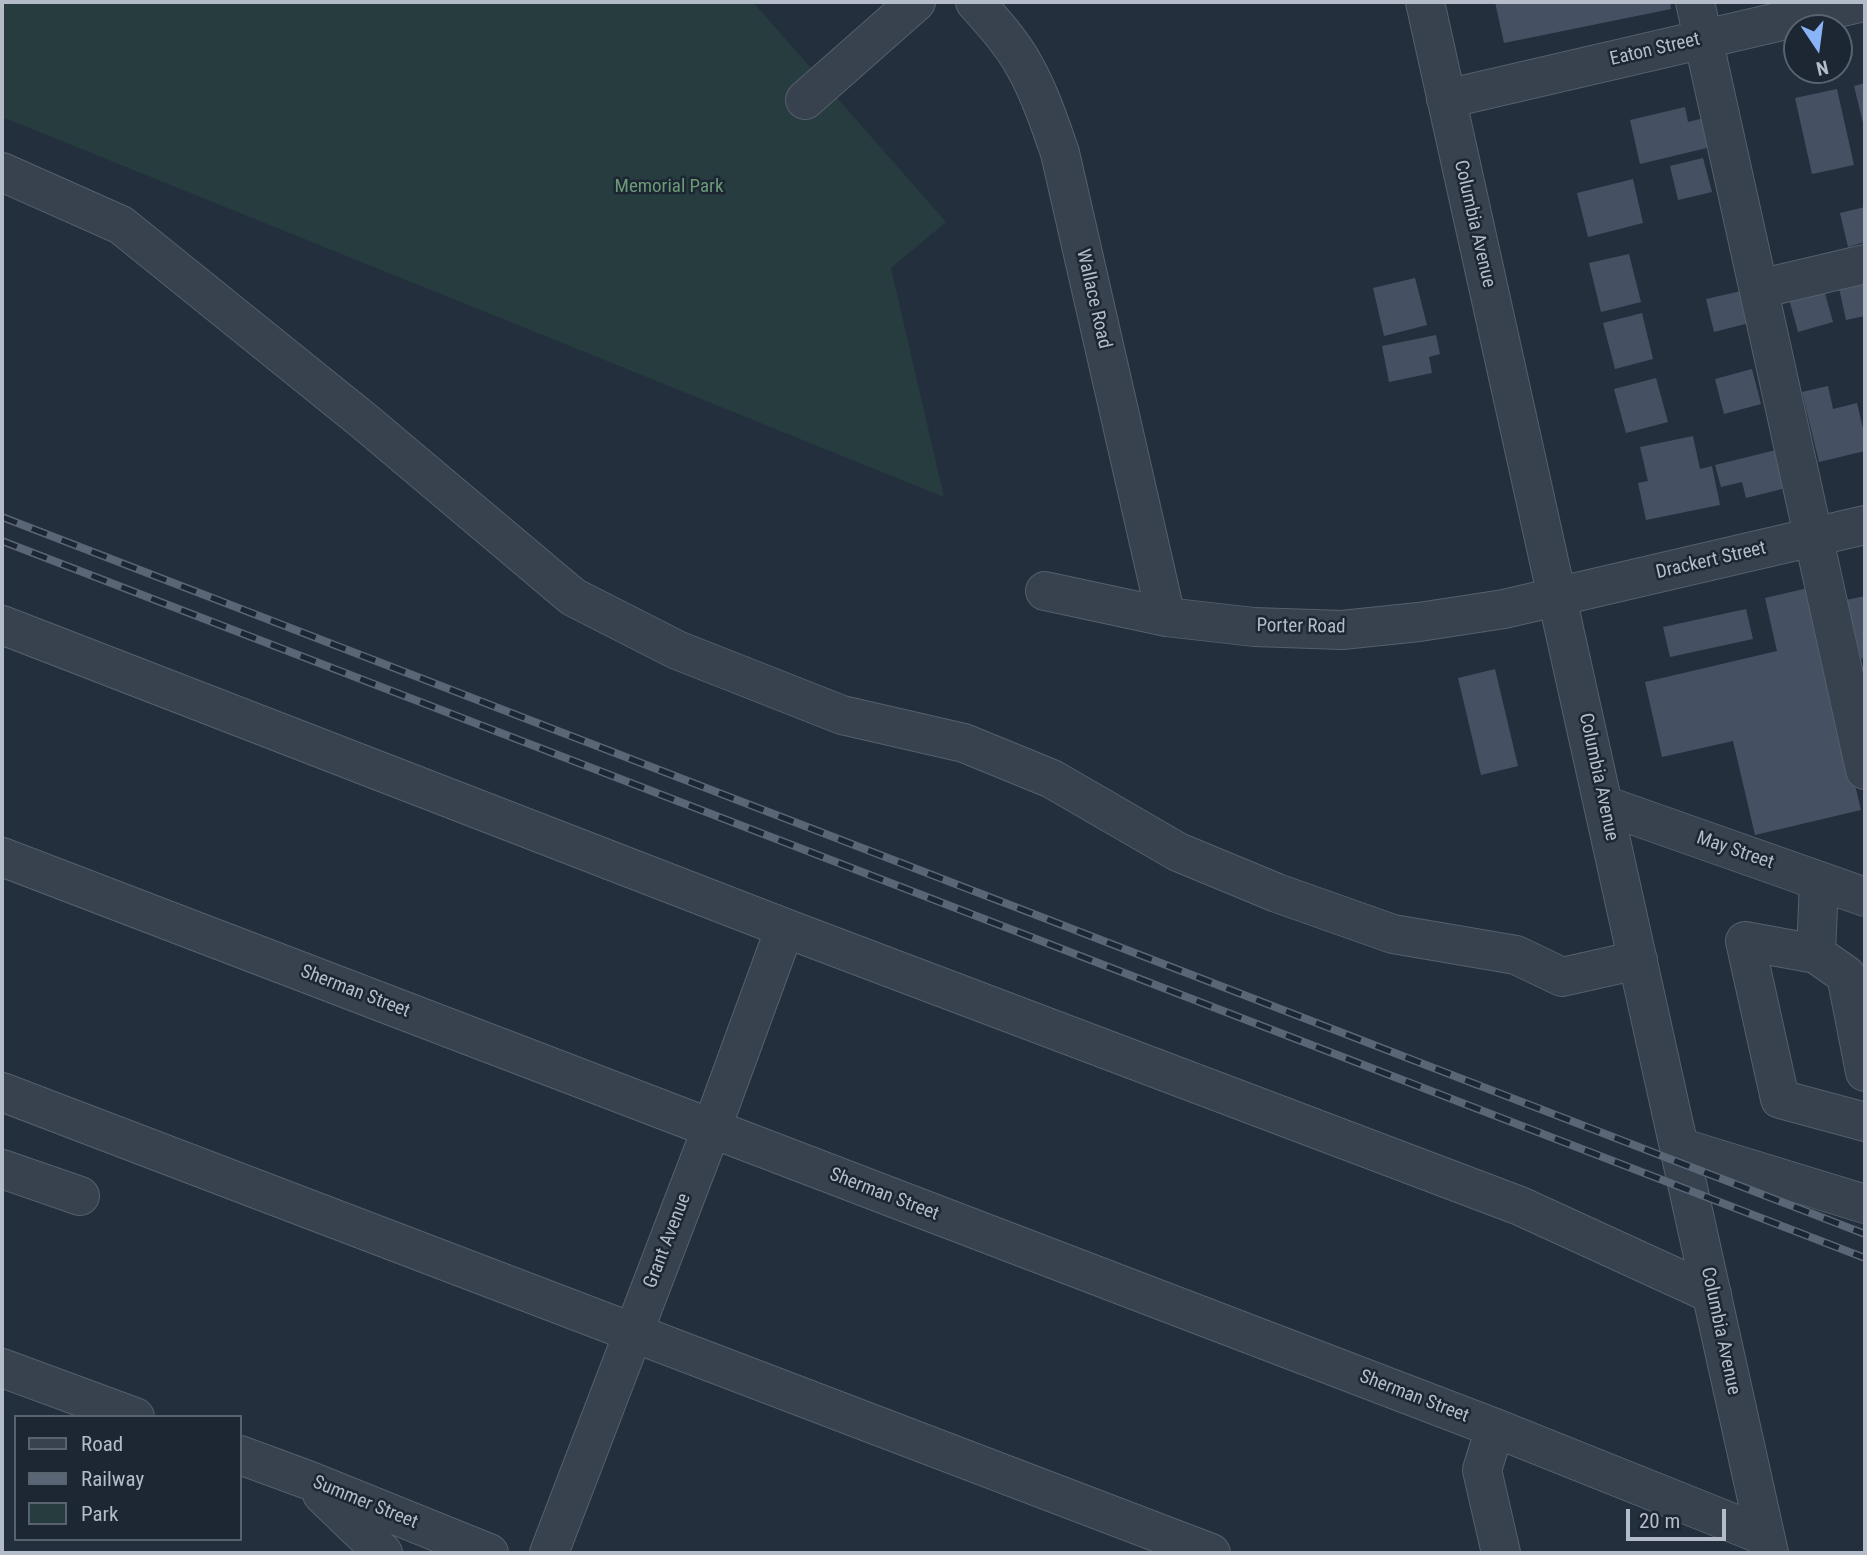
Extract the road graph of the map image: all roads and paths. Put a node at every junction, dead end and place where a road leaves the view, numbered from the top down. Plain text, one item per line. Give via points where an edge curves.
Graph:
1 (916, 2) edge
2 (975, 2) edge
3 (1425, 2) edge
4 (1695, 2) edge
5 (1864, 2) edge
6 (1704, 39) junction
7 (1446, 99) junction
8 (805, 100) dead end
9 (2, 172) edge
10 (1865, 264) edge
11 (1759, 289) junction
12 (1865, 525) edge
13 (1813, 537) junction
14 (1045, 591) dead end
15 (1558, 596) junction
16 (1166, 617) junction
17 (2, 625) edge
18 (1859, 717) edge
19 (1865, 771) edge
20 (1604, 805) junction
21 (2, 856) edge
22 (1819, 881) junction
23 (1865, 897) edge
24 (785, 928) junction
25 (1816, 954) junction
26 (1638, 960) junction
27 (1865, 1072) edge
28 (2, 1092) edge
29 (1865, 1122) edge
30 (711, 1130) junction
31 (1679, 1147) junction
32 (2, 1169) edge
33 (80, 1196) dead end
34 (1865, 1203) edge
35 (1712, 1294) junction
36 (633, 1334) junction
37 (2, 1368) edge
38 (130, 1415) edge
39 (1495, 1429) junction
40 (242, 1456) edge
41 (308, 1480) junction
42 (1767, 1545) edge
43 (376, 1551) edge
44 (489, 1553) edge
45 (549, 1553) edge
46 (1211, 1553) edge
47 (1501, 1553) edge

1 - 8 street
2 - 16 street, Wallace Road via 1025,66 1060,153
3 - 7 street, Columbia Avenue
4 - 6 street
5 - 6 street, Eaton Street
6 - 7 street, Eaton Street
6 - 11 street
7 - 15 street, Columbia Avenue
9 - 26 street via 121,225 573,597 677,650 842,715 964,743 1052,779 1178,852 1393,934 1516,955 1562,977
10 - 11 street
11 - 13 street
12 - 13 street, Drackert Street
13 - 15 street, Drackert Street
13 - 18 street
14 - 16 street, Porter Road
15 - 16 street, Porter Road via 1504,609 1342,630
15 - 20 street, Columbia Avenue
17 - 24 street
18 - 19 street
20 - 22 street, May Street
20 - 26 street, Columbia Avenue
21 - 30 street, Sherman Street
22 - 23 street, May Street
22 - 25 street
24 - 30 street, Grant Avenue
24 - 35 street via 1520,1206
25 - 27 street via 1846,975
25 - 29 street via 1745,941 1780,1099
26 - 31 street, Columbia Avenue
28 - 36 street
30 - 36 street, Grant Avenue
30 - 39 street, Sherman Street
31 - 34 street
31 - 35 street, Columbia Avenue
32 - 33 street
35 - 42 street, Columbia Avenue
36 - 45 street, Grant Avenue
36 - 46 street
37 - 38 street
39 - 42 street, Sherman Street
39 - 47 street via 1482,1470
40 - 41 street, Summer Street
41 - 43 street
41 - 44 street, Summer Street

